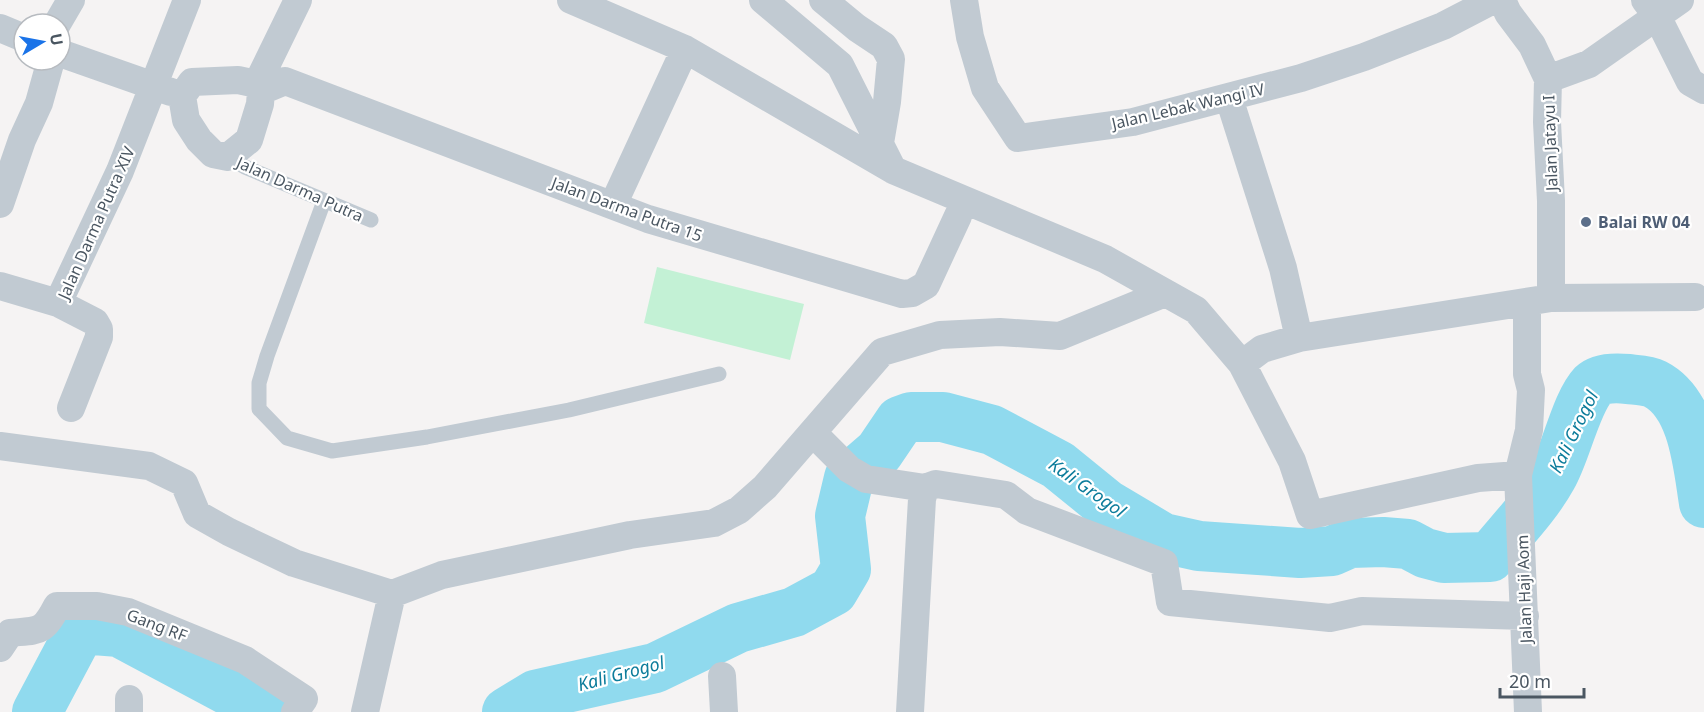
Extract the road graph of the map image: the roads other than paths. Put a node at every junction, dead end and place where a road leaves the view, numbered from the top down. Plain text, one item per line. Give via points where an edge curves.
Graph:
1 (187, 0) edge
2 (298, 0) edge
3 (571, 0) edge
4 (763, 0) edge
5 (823, 0) edge
6 (964, 0) edge
7 (1493, 0) edge
8 (1502, 0) edge
9 (1661, 5) edge
10 (685, 49) junction
11 (72, 57) edge
12 (48, 72) edge
13 (1548, 79) junction
14 (154, 85) junction
15 (259, 88) junction
16 (1704, 90) edge
17 (182, 96) junction
18 (1229, 98) junction
19 (880, 143) junction
20 (228, 158) junction
21 (893, 170) junction
22 (324, 201) junction
23 (0, 204) edge
24 (613, 206) junction
25 (958, 216) dead end
26 (371, 220) dead end
27 (0, 286) edge
28 (1165, 292) junction
29 (1695, 297) dead end
30 (1539, 300) junction
31 (58, 303) junction
32 (1299, 338) junction
33 (1242, 364) junction
34 (719, 374) dead end
35 (71, 408) dead end
36 (813, 433) junction
37 (0, 446) edge
38 (1518, 475) junction
39 (924, 488) junction
40 (1520, 503) joint
41 (392, 594) junction
42 (0, 615) edge
43 (1525, 616) junction
44 (33, 631) junction
45 (0, 648) edge
46 (722, 676) dead end
47 (306, 708) edge
48 (365, 712) edge
49 (723, 712) edge
50 (910, 712) edge
51 (1528, 712) edge

1 - 14 street, Jalan Darma Putra XIV
2 - 15 street
3 - 10 street
4 - 19 street via 840,64
5 - 19 street via 884,46 891,58
6 - 18 street, Jalan Lebak Wangi IV via 985,88 1018,138 1133,122
7 - 18 street, Jalan Lebak Wangi IV via 1443,26 1364,57
8 - 13 street, Jalan Jatayu I via 1532,45
9 - 13 street via 1589,64
9 - 16 street via 1690,82
10 - 21 street
10 - 24 street
11 - 14 street
12 - 23 street
13 - 30 street, Jalan Jatayu I via 1551,201
14 - 17 street
14 - 31 street, Jalan Darma Putra XIV via 120,171
15 - 17 street via 238,80 192,82
15 - 20 street via 260,105 249,140
15 - 24 street, Jalan Darma Putra 15 via 285,81
17 - 20 street via 186,120 200,140 213,154
18 - 32 street via 1283,268
19 - 21 street
20 - 22 lane, Jalan Darma Putra
21 - 28 street via 1105,260
22 - 26 lane, Jalan Darma Putra
22 - 34 lane via 259,383 258,409 287,438 332,451 415,439 569,410
24 - 25 street, Jalan Darma Putra 15 via 902,294 926,285
27 - 31 street
28 - 33 street via 1196,309
28 - 36 street via 1060,336 1000,332 940,335 882,352
29 - 30 street
30 - 32 street
30 - 38 street, Jalan Jatayu I via 1527,374 1531,390 1529,430
31 - 35 street, Jalan Darma Putra XIV via 95,322 99,329 99,338
32 - 33 street via 1262,349
33 - 38 street via 1292,462 1310,515 1478,478
36 - 39 street via 857,474
36 - 41 street via 765,487 739,510 714,523 630,535 442,575
37 - 41 street via 149,466 184,483 197,514 229,532 294,563
38 - 40 street, Jalan Jatayu I
39 - 43 street via 936,484 1006,495 1027,511 1164,563 1170,602 1330,618 1362,611
39 - 50 street
40 - 43 street, Jalan Haji Aom
41 - 48 street
42 - 44 street
43 - 51 street, Jalan Haji Aom
44 - 45 street, Gang RF via 10,633
44 - 47 street, Gang RF via 47,625 57,606 97,606 128,612 245,660
46 - 49 street

